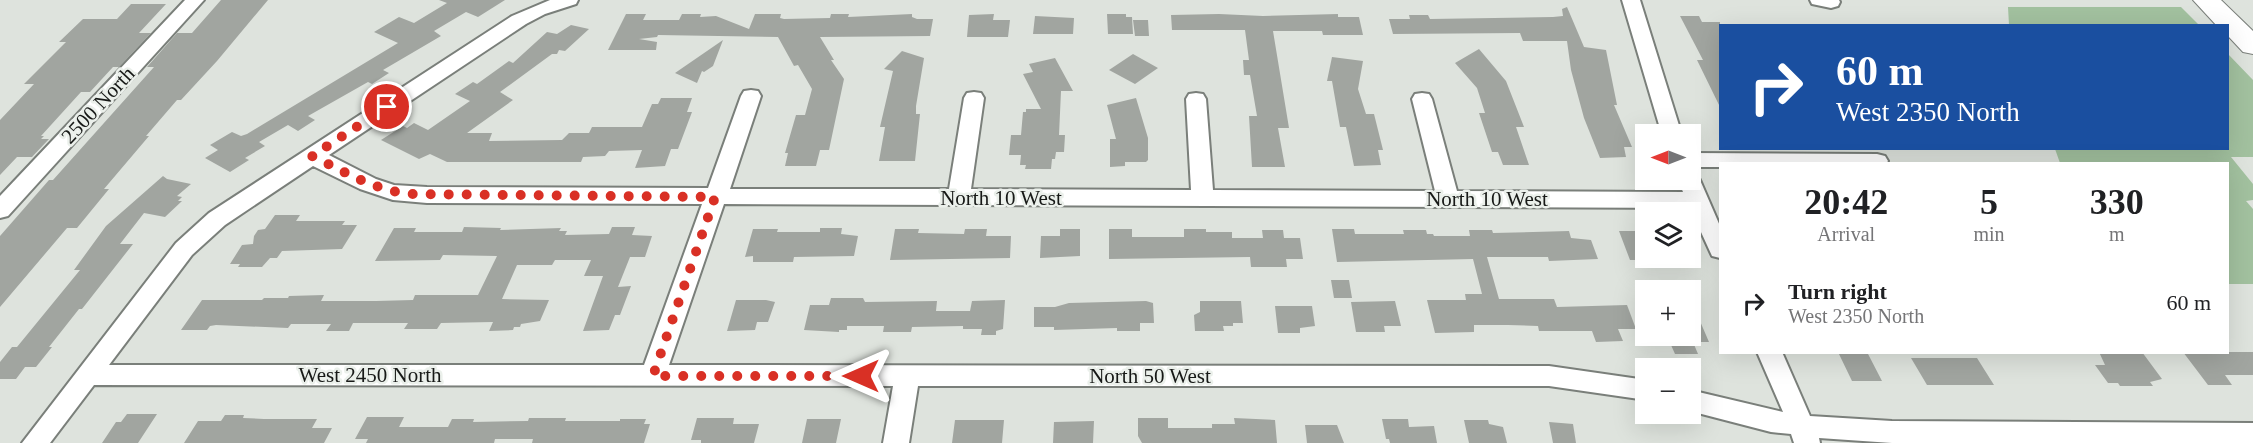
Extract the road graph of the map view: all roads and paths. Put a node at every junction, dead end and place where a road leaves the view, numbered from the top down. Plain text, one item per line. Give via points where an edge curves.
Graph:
1 (195, 0) edge
2 (569, 0) edge
3 (1631, 0) edge
4 (2206, 0) edge
5 (2253, 46) edge
6 (751, 96) dead end
7 (974, 98) dead end
8 (1196, 99) dead end
9 (1422, 99) dead end
10 (1669, 124) edge
11 (312, 156) junction
12 (1701, 160) edge
13 (1877, 161) dead end
14 (1693, 190) edge
15 (715, 197) junction
16 (959, 198) junction
17 (1203, 198) junction
18 (1448, 198) junction
19 (0, 210) edge
20 (1719, 248) edge
21 (1770, 354) edge
22 (88, 375) junction
23 (653, 376) junction
24 (906, 376) junction
25 (1635, 388) edge
26 (1701, 403) edge
27 (1805, 434) edge
28 (2253, 434) edge
29 (35, 443) edge
30 (896, 443) edge

1 - 19 street, 2500 North
2 - 11 street via 519,20
3 - 10 street
4 - 5 main road
6 - 15 street
7 - 16 street
8 - 17 street
9 - 18 street
11 - 15 street, North 10 West via 368,184 405,193
11 - 22 street via 217,219 184,249
12 - 13 street
14 - 18 street, North 10 West
14 - 20 street
15 - 16 street, North 10 West
15 - 23 street
16 - 17 street, North 10 West
17 - 18 street, North 10 West
21 - 27 street
22 - 23 street, West 2450 North
22 - 29 street
23 - 24 street, North 50 West
24 - 25 street, North 50 West via 1549,376
24 - 30 street
26 - 27 street
27 - 28 street

